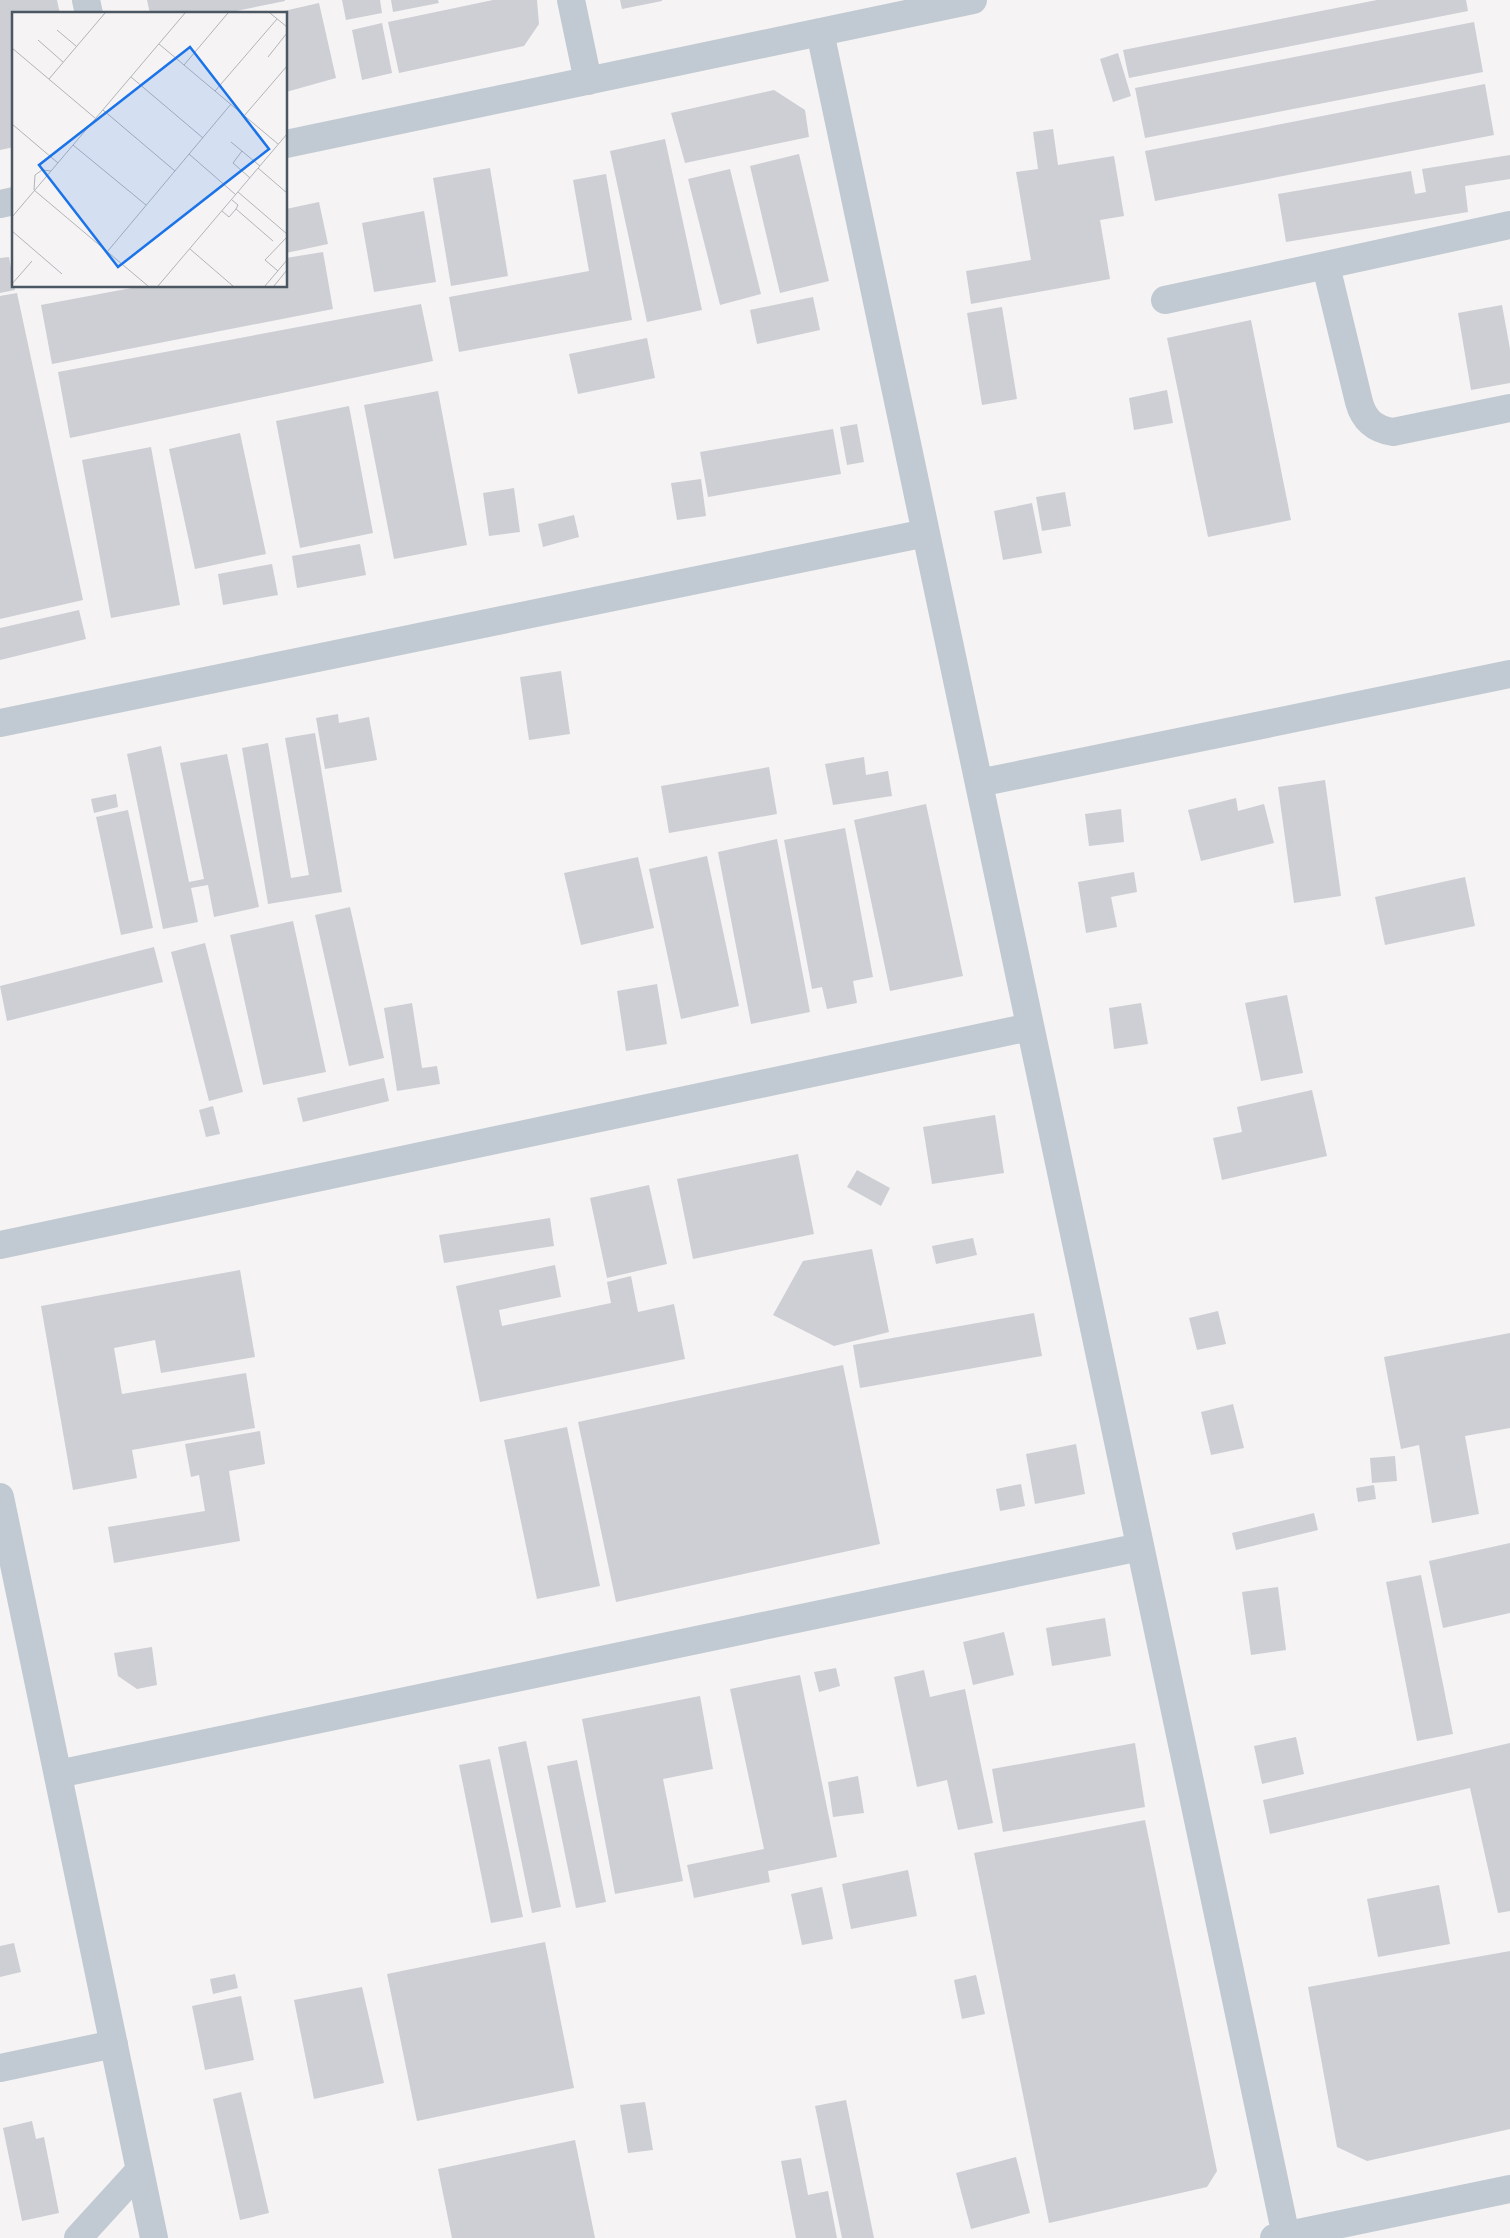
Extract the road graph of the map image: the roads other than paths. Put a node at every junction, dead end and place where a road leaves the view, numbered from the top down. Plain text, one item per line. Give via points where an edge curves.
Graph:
1 (571, 0) edge
2 (973, 0) edge
3 (820, 32) junction
4 (588, 81) junction
5 (288, 144) edge
6 (1510, 225) edge
7 (1326, 266) junction
8 (1165, 300) dead end
9 (1510, 408) edge
10 (926, 534) junction
11 (1510, 674) edge
12 (0, 723) edge
13 (979, 783) junction
14 (1030, 1027) junction
15 (0, 1245) edge
16 (0, 1497) edge
17 (1140, 1547) junction
18 (58, 1774) junction
19 (114, 2044) junction
20 (0, 2068) edge
21 (140, 2170) junction
22 (1510, 2189) edge
23 (1280, 2237) edge
24 (78, 2238) edge
25 (154, 2238) edge

1 - 4 lane
2 - 3 lane
3 - 4 lane
3 - 10 lane
4 - 5 lane
6 - 7 lane
7 - 8 lane
7 - 9 lane via 1362,413 1370,423 1381,430 1393,432
10 - 12 lane
10 - 13 lane
11 - 13 lane
13 - 14 lane
14 - 15 lane
14 - 17 lane
16 - 18 lane
17 - 18 lane
17 - 23 lane
18 - 19 lane
19 - 20 lane
19 - 21 lane
21 - 24 lane
21 - 25 lane
22 - 23 lane

